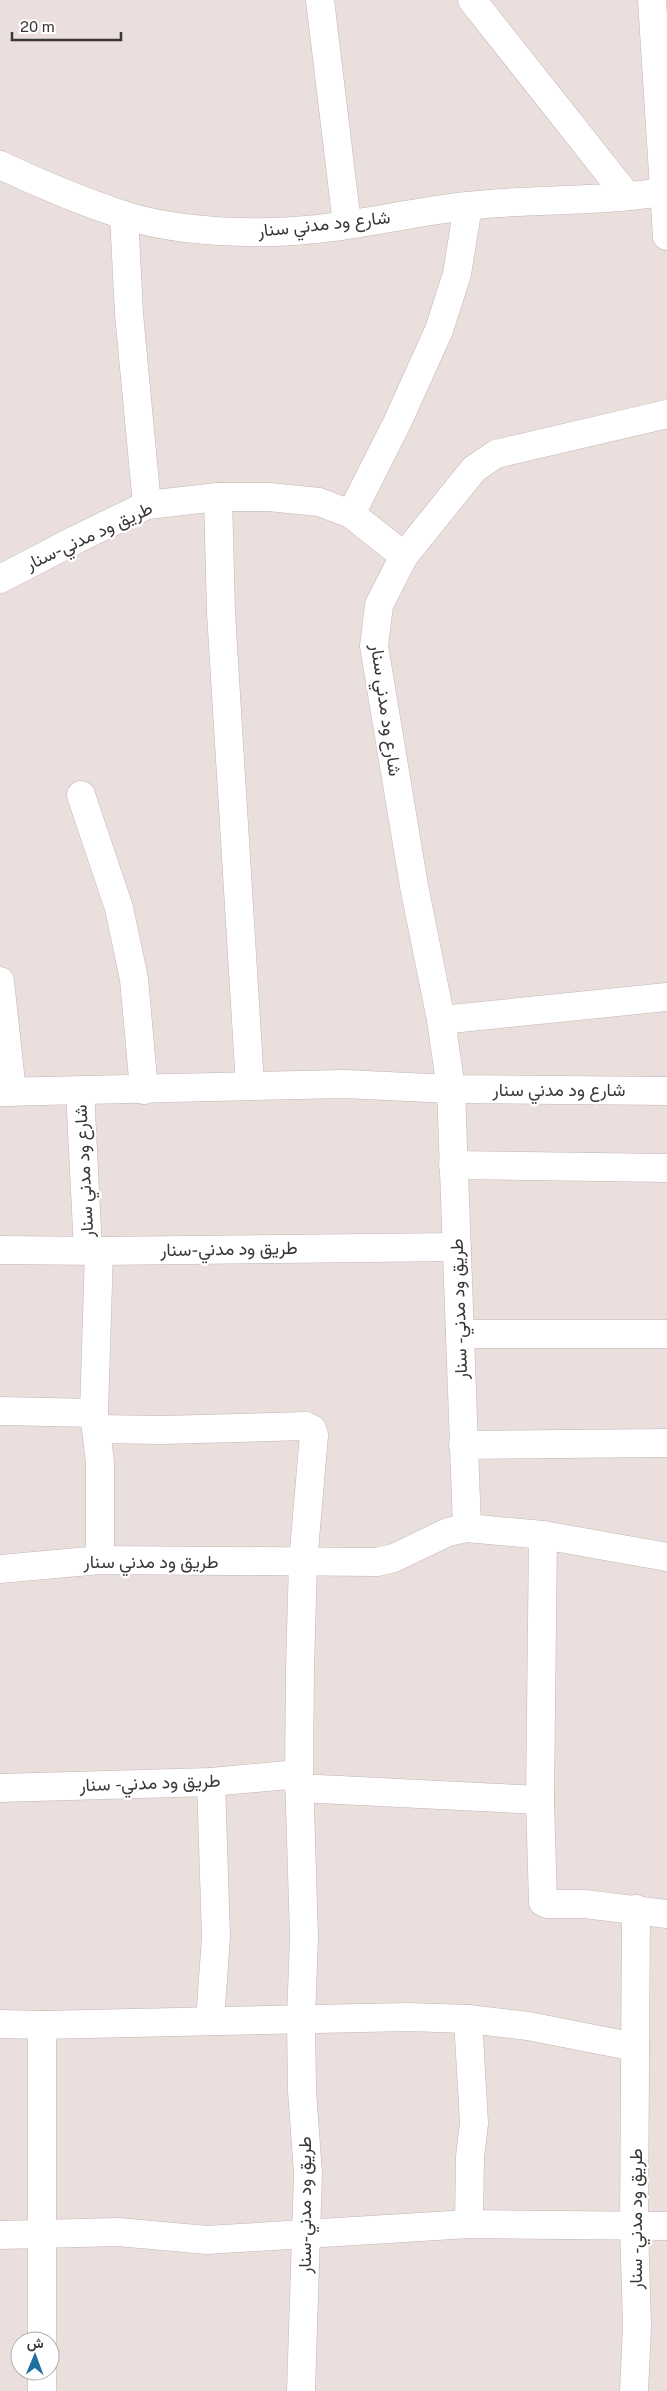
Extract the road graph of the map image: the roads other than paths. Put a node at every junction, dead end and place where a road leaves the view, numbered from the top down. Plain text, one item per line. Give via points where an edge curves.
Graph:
1 (320, 0) edge
2 (472, 0) edge
3 (652, 0) edge
4 (0, 166) edge
5 (665, 191) edge
6 (627, 196) junction
7 (468, 206) junction
8 (124, 215) junction
9 (347, 224) junction
10 (667, 236) edge
11 (667, 414) edge
12 (218, 497) junction
13 (147, 505) junction
14 (351, 514) junction
15 (404, 556) junction
16 (0, 579) edge
17 (81, 795) dead end
18 (0, 981) edge
19 (667, 997) edge
20 (441, 1020) junction
21 (250, 1085) junction
22 (451, 1089) junction
23 (144, 1090) junction
24 (80, 1091) junction
25 (667, 1091) edge
26 (6, 1092) edge
27 (454, 1165) junction
28 (667, 1168) edge
29 (457, 1247) junction
30 (0, 1250) edge
31 (93, 1250) junction
32 (460, 1334) junction
33 (667, 1334) edge
34 (0, 1411) edge
35 (96, 1421) junction
36 (667, 1443) edge
37 (463, 1445) junction
38 (467, 1528) junction
39 (543, 1535) junction
40 (667, 1557) edge
41 (100, 1560) junction
42 (303, 1562) junction
43 (0, 1569) edge
44 (299, 1781) junction
45 (211, 1782) junction
46 (0, 1788) edge
47 (540, 1800) junction
48 (636, 1909) junction
49 (667, 1914) edge
50 (301, 2019) junction
51 (468, 2019) junction
52 (210, 2021) junction
53 (0, 2024) edge
54 (42, 2025) junction
55 (634, 2047) junction
56 (469, 2224) junction
57 (634, 2225) junction
58 (667, 2226) edge
59 (0, 2235) edge
60 (42, 2235) junction
61 (306, 2235) junction
62 (42, 2331) edge
63 (301, 2391) edge
64 (634, 2391) edge

1 - 9 street
2 - 6 street
3 - 5 street
4 - 8 street, شارع ود مدني سنار
5 - 6 street, شارع ود مدني سنار
5 - 10 street
6 - 7 street, شارع ود مدني سنار
7 - 9 street, شارع ود مدني سنار
7 - 14 street via 457,274 439,330
8 - 9 street, شارع ود مدني سنار via 194,229 273,232
8 - 13 street via 129,314
11 - 15 street, شارع ود مدني سنار via 496,454 474,469
12 - 13 street, طريق ود مدني-سنار
12 - 14 street, طريق ود مدني-سنار via 269,497 319,502
12 - 21 street via 221,613
13 - 16 street, طريق ود مدني-سنار
14 - 15 street, طريق ود مدني-سنار
15 - 20 street, شارع ود مدني سنار via 379,605 374,646 414,886
17 - 23 street via 119,908 129,953
18 - 26 street
19 - 20 street
20 - 22 street, شارع ود مدني سنار
21 - 22 street, شارع ود مدني سنار via 344,1084
21 - 23 street, شارع ود مدني سنار
22 - 25 street, شارع ود مدني سنار
22 - 27 street, طريق ود مدني - سنار
23 - 24 street, شارع ود مدني سنار
24 - 26 street, شارع ود مدني سنار
24 - 31 street, شارع ود مدني سنار
27 - 28 street
27 - 29 street, طريق ود مدني - سنار
29 - 31 street, طريق ود مدني-سنار
29 - 32 street, طريق ود مدني - سنار
30 - 31 street, طريق ود مدني-سنار
31 - 35 street
32 - 33 street
32 - 37 street, طريق ود مدني - سنار
34 - 35 street
35 - 41 street via 100,1462
35 - 42 street via 162,1430 306,1426 312,1429
36 - 37 street
37 - 38 street, طريق ود مدني - سنار
38 - 39 street
38 - 42 street via 448,1532 394,1558 376,1562
39 - 40 street
39 - 47 street
41 - 42 street, طريق ود مدني سنار
41 - 43 street, طريق ود مدني سنار
42 - 44 street
44 - 45 street, طريق ود مدني - سنار
44 - 47 street, طريق ود مدني - سنار
44 - 50 street, طريق ود مدني-سنار via 304,1937
45 - 46 street, طريق ود مدني - سنار
45 - 52 street via 216,1937
47 - 48 street via 543,1902
48 - 49 street
48 - 55 street, طريق ود مدني - سنار
50 - 51 street
50 - 52 street
50 - 61 street, طريق ود مدني-سنار via 308,2172
51 - 55 street via 528,2026
51 - 56 street via 474,2123
52 - 54 street
53 - 54 street
54 - 60 street
55 - 57 street, طريق ود مدني - سنار
56 - 57 street
56 - 61 street
57 - 58 street
57 - 64 street, طريق ود مدني - سنار via 637,2327
59 - 60 street
60 - 61 street via 118,2232 207,2240
60 - 62 street
61 - 63 street, طريق ود مدني-سنار

